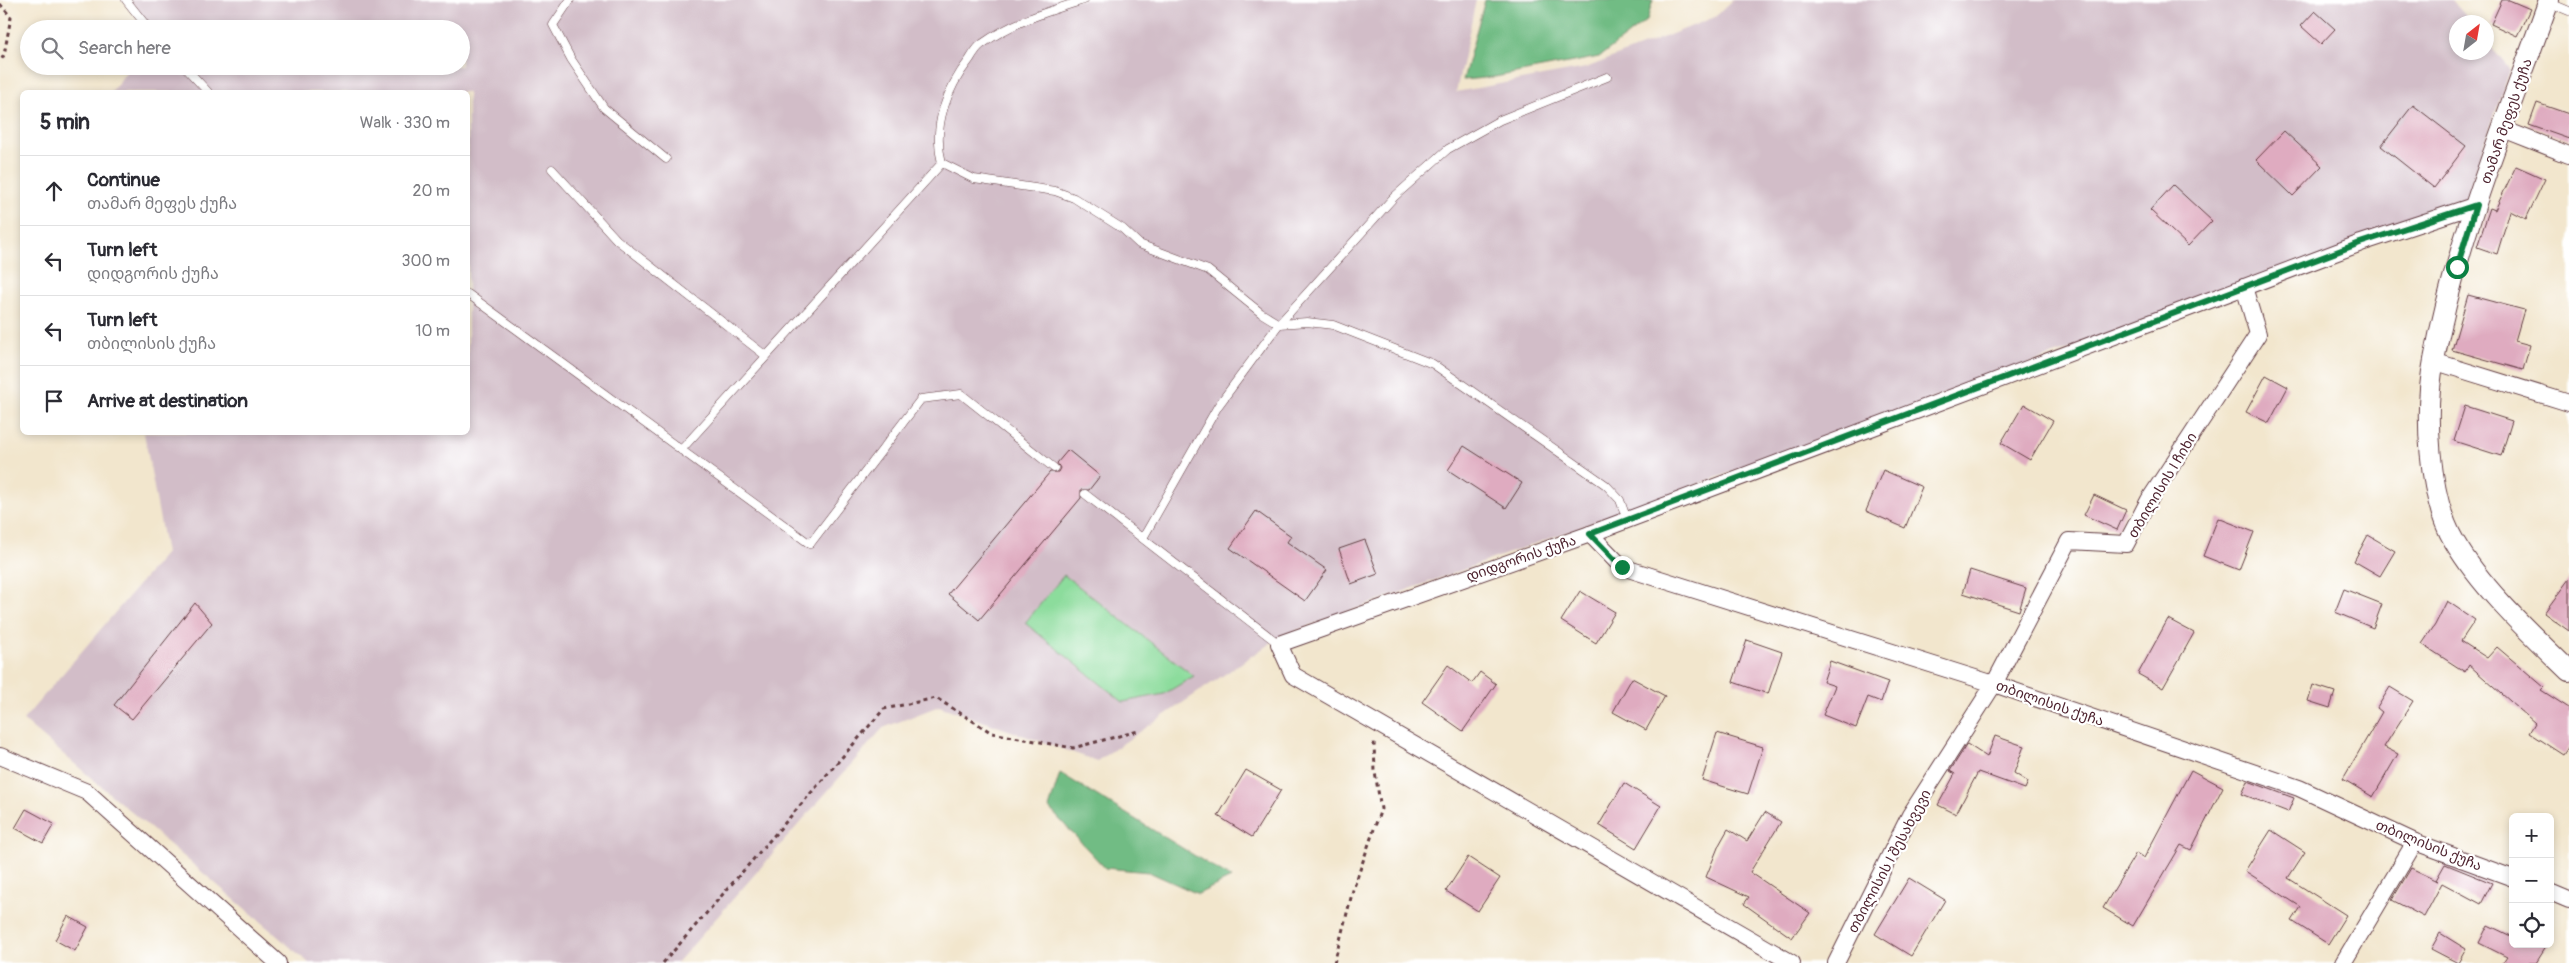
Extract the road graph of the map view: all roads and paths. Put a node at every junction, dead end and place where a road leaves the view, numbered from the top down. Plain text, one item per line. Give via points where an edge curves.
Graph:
1 (126, 0) edge
2 (570, 0) edge
3 (1084, 0) edge
4 (2548, 1) edge
5 (0, 4) edge
6 (2569, 11) edge
7 (142, 20) edge
8 (0, 62) edge
9 (192, 75) edge
10 (1607, 77) dead end
11 (206, 90) edge
12 (2504, 129) junction
13 (2569, 155) edge
14 (666, 159) dead end
15 (942, 163) junction
16 (552, 169) dead end
17 (2476, 205) junction
18 (2244, 287) junction
19 (470, 295) edge
20 (1279, 324) junction
21 (766, 356) junction
22 (2433, 361) junction
23 (2569, 403) edge
24 (681, 450) junction
25 (1054, 468) dead end
26 (1085, 494) dead end
27 (1627, 520) junction
28 (1590, 534) junction
29 (1142, 538) junction
30 (1278, 644) junction
31 (2569, 670) edge
32 (1994, 684) junction
33 (1373, 722) junction
34 (1138, 731) dead end
35 (0, 756) edge
36 (2415, 842) junction
37 (2509, 877) edge
38 (2554, 894) edge
39 (2569, 900) edge
40 (278, 963) edge
41 (664, 963) edge
42 (1334, 963) edge
43 (1792, 963) edge
44 (1836, 963) edge
45 (2343, 963) edge

1 - 7 lane
2 - 14 lane via 553,25 571,59 604,108
3 - 15 lane via 1038,14 980,45 956,77 942,110 938,149
4 - 6 lane
4 - 12 street, თამარ მეფეს ქუჩა
5 - 8 path via 12,17
9 - 11 lane
10 - 20 lane via 1500,120 1448,149 1394,197
12 - 13 street
12 - 17 street, თამარ მეფეს ქუჩა
15 - 20 lane via 974,179 1074,198 1123,229 1139,244 1208,270
15 - 21 lane
16 - 21 lane via 618,240
17 - 18 street, დიდგორის ქუჩა via 2360,243
17 - 22 street, თამარ მეფეს ქუჩა
18 - 27 street, დიდგორის ქუჩა
18 - 32 street, თბილისის I ჩიხი via 2258,334 2149,500 2126,544 2069,541
19 - 24 lane
20 - 27 lane via 1307,322 1333,325 1434,364 1606,485 1620,500
20 - 29 lane via 1218,406
21 - 24 lane
22 - 23 street
22 - 31 street, თამარ მეფეს ქუჩა via 2431,460 2438,501 2453,540 2479,578
24 - 25 lane via 810,544 921,399 961,394
26 - 29 lane
27 - 28 street, დიდგორის ქუჩა
28 - 30 street, დიდგორის ქუჩა
28 - 32 street, თბილისის ქუჩა via 1622,567
29 - 30 lane
30 - 33 street via 1293,675
32 - 36 street, თბილისის ქუჩა via 2298,788
32 - 44 street, თბილისის I შესახვევი via 1910,816
33 - 42 path via 1375,772 1381,809 1353,890
33 - 43 street
34 - 41 path via 1073,748 992,733 936,698 884,709
35 - 40 street via 87,792
36 - 37 street, თბილისის ქუჩა
36 - 45 street
38 - 39 street

